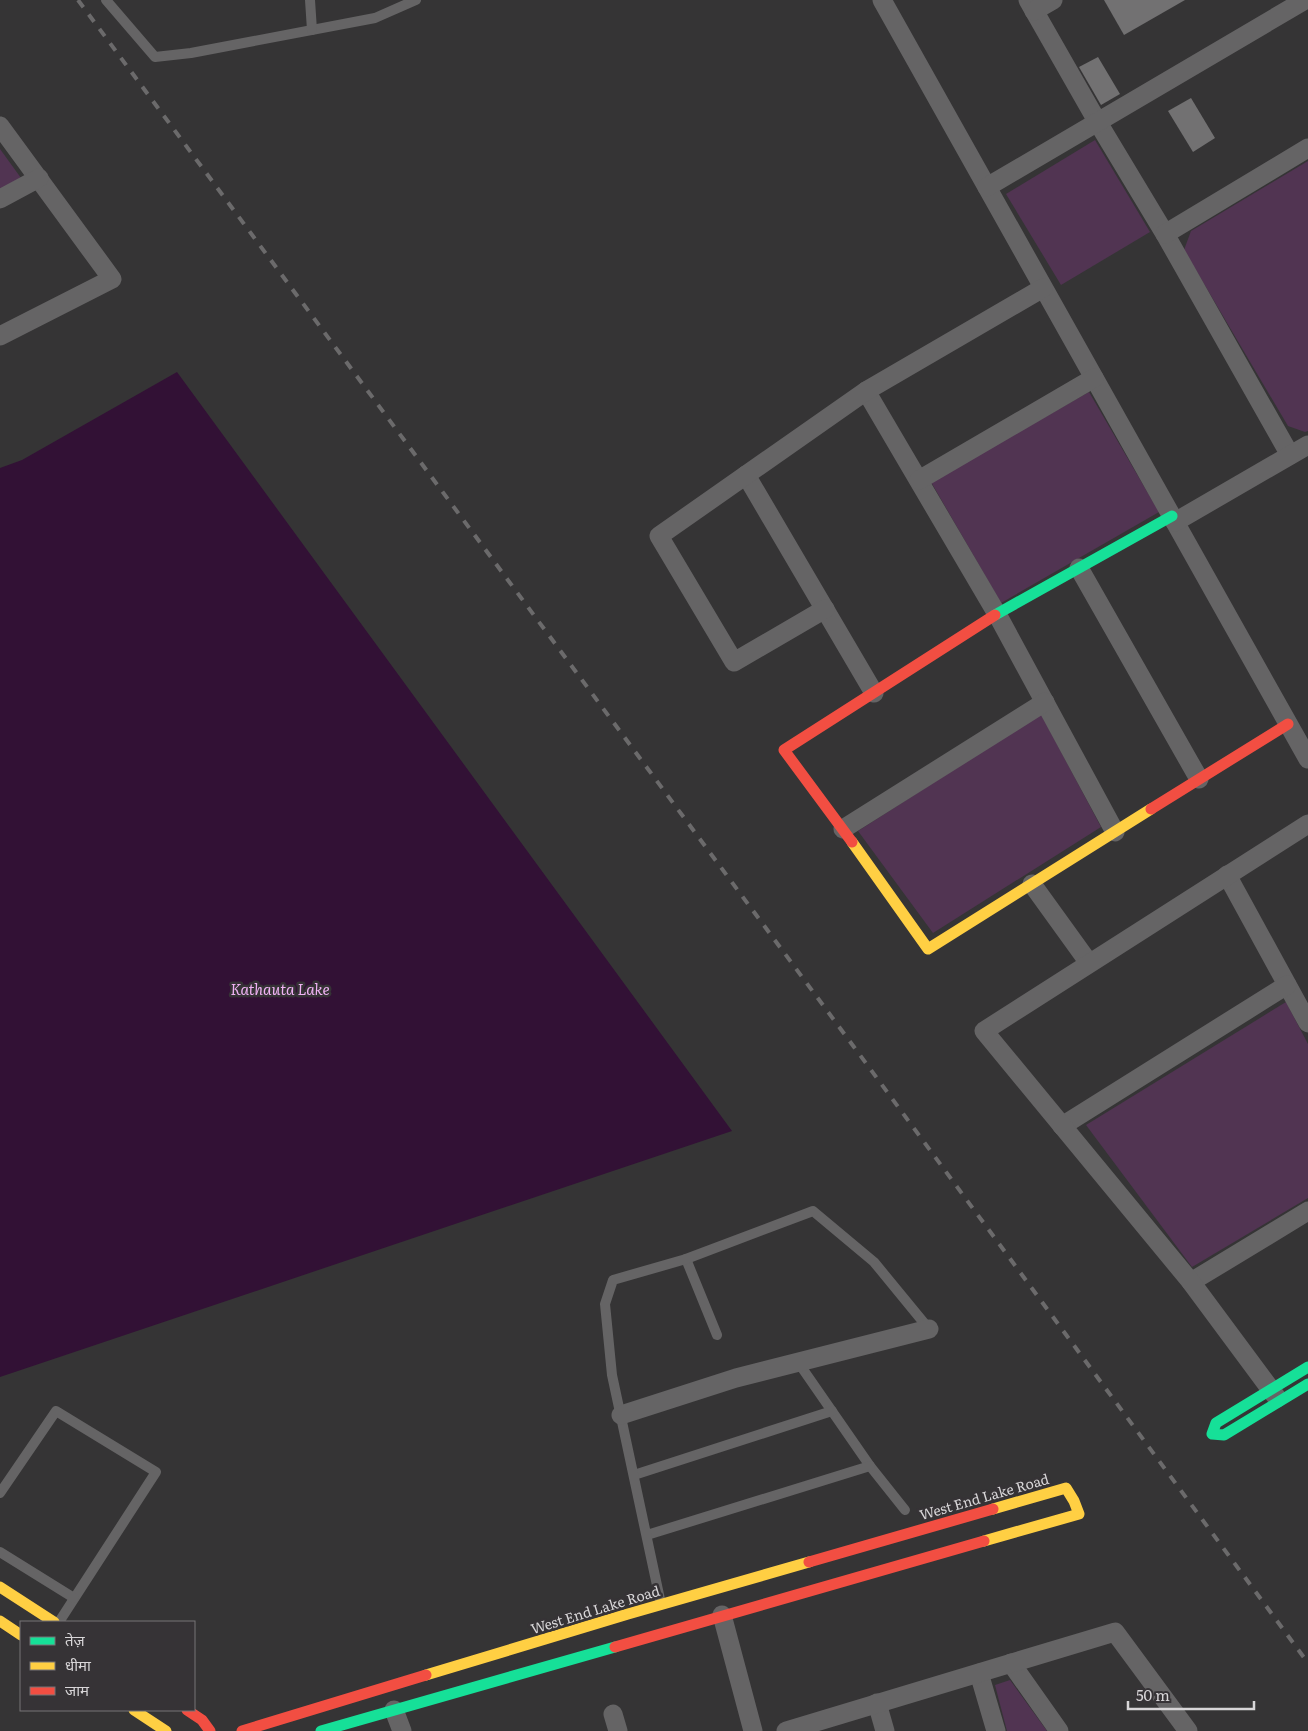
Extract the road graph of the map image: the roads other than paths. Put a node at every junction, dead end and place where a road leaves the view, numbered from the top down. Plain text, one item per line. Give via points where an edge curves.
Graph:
1 (106, 0) edge
2 (310, 0) edge
3 (416, 0) edge
4 (882, 0) edge
5 (1053, 0) edge
6 (1305, 0) edge
7 (1031, 5) edge
8 (312, 30) junction
9 (1097, 121) junction
10 (0, 126) edge
11 (1308, 148) edge
12 (39, 178) junction
13 (987, 187) junction
14 (0, 199) edge
15 (1165, 234) junction
16 (1043, 288) junction
17 (0, 336) edge
18 (1094, 378) junction
19 (866, 391) junction
20 (1308, 445) edge
21 (1290, 455) junction
22 (746, 475) junction
23 (918, 480) junction
24 (1173, 519) junction
25 (1079, 568) junction
26 (825, 609) junction
27 (997, 614) junction
28 (874, 693) junction
29 (1045, 702) junction
30 (1288, 724) junction
31 (1308, 759) edge
32 (1199, 779) junction
33 (1308, 824) edge
34 (843, 829) junction
35 (1115, 832) junction
36 (1227, 875) junction
37 (1032, 884) junction
38 (1089, 963) junction
39 (1287, 985) junction
40 (1308, 1023) edge
41 (1062, 1126) junction
42 (1308, 1211) edge
43 (686, 1260) junction
44 (1191, 1282) junction
45 (929, 1329) joint
46 (717, 1335) dead end
47 (800, 1365) dead end
48 (1307, 1379) edge
49 (1275, 1395) junction
50 (832, 1411) junction
51 (621, 1415) junction
52 (870, 1466) junction
53 (634, 1475) junction
54 (0, 1493) edge
55 (904, 1510) dead end
56 (647, 1535) junction
57 (0, 1552) edge
58 (0, 1587) edge
59 (74, 1598) junction
60 (662, 1605) junction
61 (722, 1615) junction
62 (0, 1621) edge
63 (52, 1621) edge
64 (60, 1621) edge
65 (20, 1634) edge
66 (1011, 1663) junction
67 (980, 1673) junction
68 (878, 1703) junction
69 (394, 1710) junction
70 (136, 1711) edge
71 (188, 1711) edge
72 (166, 1731) edge
73 (210, 1731) edge
74 (242, 1731) edge
75 (321, 1731) edge
76 (402, 1731) edge
77 (753, 1731) edge
78 (786, 1731) edge
79 (886, 1731) edge
80 (996, 1731) edge
81 (1059, 1731) edge
82 (1188, 1731) edge

1 - 8 lane via 155,57
2 - 8 lane
3 - 8 lane via 375,18
4 - 13 street
5 - 7 street
6 - 9 street
7 - 9 street
9 - 13 street
9 - 15 street
10 - 12 street
11 - 15 street
12 - 14 street
12 - 17 street via 112,279
13 - 16 street
15 - 21 street
16 - 18 street
16 - 19 street
18 - 23 street
18 - 24 street
19 - 22 street
19 - 23 street
20 - 21 street
21 - 24 street
22 - 26 street
22 - 26 street via 659,536 734,662
23 - 27 street
24 - 25 street
24 - 30 street
25 - 27 street
25 - 32 street
26 - 28 street
27 - 28 street
27 - 29 street
28 - 34 street via 784,750
29 - 34 street
29 - 35 street
30 - 31 street
30 - 32 street
32 - 35 street
33 - 36 street
34 - 37 street via 928,949
35 - 37 street
36 - 38 street
36 - 39 street
37 - 38 street
38 - 41 street via 984,1031
39 - 40 street
39 - 41 street
41 - 44 street
42 - 44 street
43 - 45 lane via 813,1211 874,1262
43 - 46 lane
43 - 51 lane via 613,1280 605,1304 612,1375
44 - 49 street
45 - 51 street via 736,1378
47 - 50 lane
48 - 49 street
48 - 49 street
49 - 49 street via 1224,1435 1212,1434 1216,1422
50 - 52 lane
50 - 53 lane
51 - 53 lane
52 - 55 lane
52 - 56 lane
53 - 56 lane
54 - 59 lane via 56,1411 156,1472
56 - 60 lane
57 - 59 lane
58 - 63 street
59 - 64 lane
60 - 61 street, West End Lake Road via 1066,1488 1079,1514
60 - 74 street, West End Lake Road
61 - 69 street, West End Lake Road
61 - 77 street
62 - 65 street
66 - 67 street
66 - 81 street
66 - 82 street via 1115,1632
67 - 68 street
67 - 80 street
68 - 78 street
68 - 79 street
69 - 75 street, West End Lake Road
69 - 76 street
70 - 72 street
71 - 73 street via 202,1720

